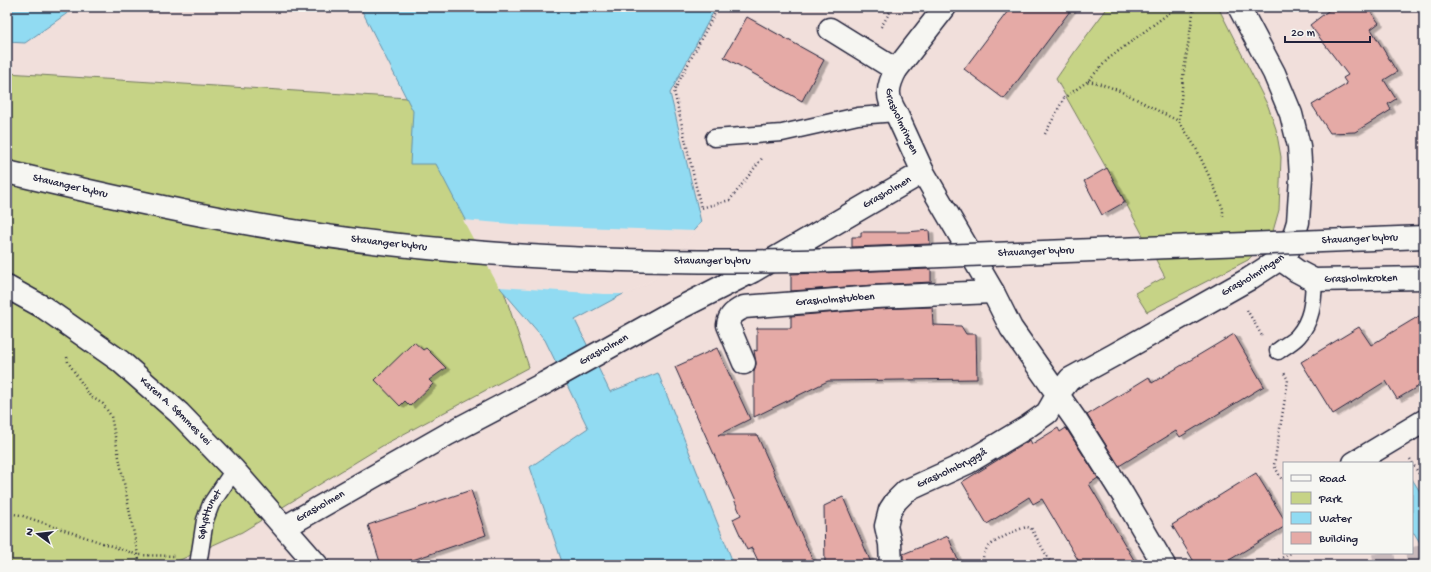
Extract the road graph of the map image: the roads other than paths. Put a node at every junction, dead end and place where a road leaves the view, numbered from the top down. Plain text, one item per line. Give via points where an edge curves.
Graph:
1 (945, 7) edge
2 (1239, 7) edge
3 (830, 29) dead end
4 (896, 70) junction
5 (896, 114) junction
6 (714, 138) dead end
7 (7, 172) edge
8 (923, 172) junction
9 (1424, 237) edge
10 (1280, 259) junction
11 (1424, 278) edge
12 (1314, 280) junction
13 (7, 286) edge
14 (993, 292) junction
15 (1272, 346) road end
16 (744, 363) dead end
17 (1058, 394) junction
18 (1424, 421) edge
19 (1356, 462) edge
20 (234, 470) junction
21 (285, 527) junction
22 (199, 562) edge
23 (317, 565) edge
24 (891, 565) edge
25 (1164, 565) edge

1 - 4 street, Grasholmringen
2 - 10 street, Grasholmringen via 1274,73 1291,114 1299,146 1301,177 1298,222 1291,245
3 - 4 street, Grasholmringen
4 - 5 street, Grasholmringen via 888,89 891,106
5 - 6 lane via 858,116 782,133
5 - 8 street, Grasholmringen
7 - 9 street, Stavanger bybru, bridge via 169,209 255,225 388,244 525,257 757,262
8 - 14 street
8 - 21 street, Grasholmen via 753,271 448,434
10 - 12 street, Grasholmkroken
10 - 17 street, Grasholmringen via 1070,379
11 - 12 street, Grasholmkroken
12 - 15 lane via 1314,303 1309,319 1298,336
13 - 20 street, Karen A. Sømmes vei via 43,307 120,361 179,413
14 - 16 street, Grasholmstubben via 875,297 744,307 728,319 728,325
14 - 17 street via 1011,328
17 - 24 street, Grasholmbryggå via 1047,412 1027,427 967,463 906,491 896,501 890,510 886,526
17 - 25 street via 1123,495
18 - 19 street
20 - 21 street, Karen A. Sømmes vei
20 - 22 lane, Sølysttunet via 211,504 205,520
21 - 23 street, Karen A. Sømmes vei

